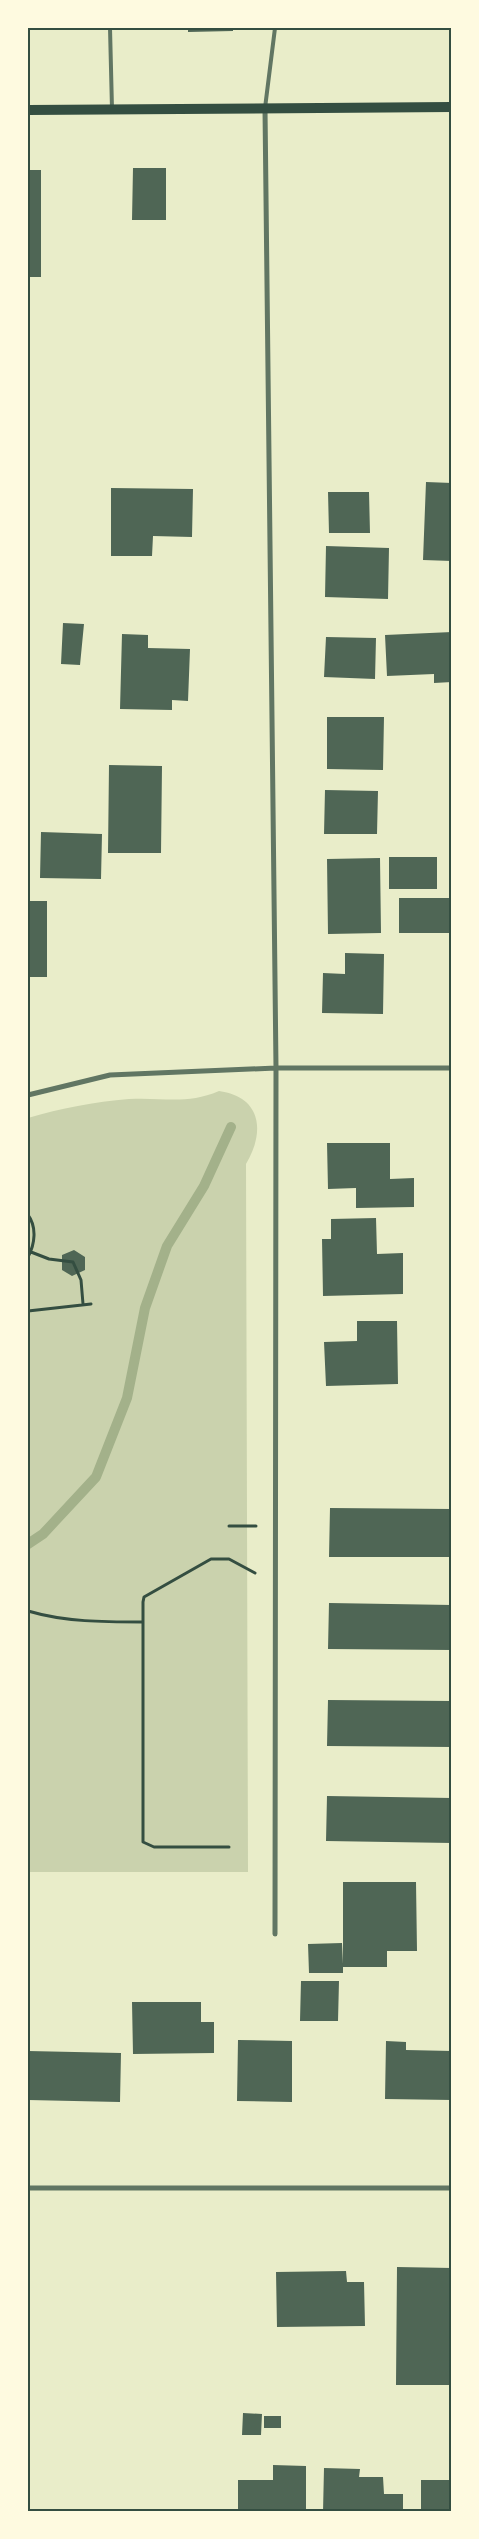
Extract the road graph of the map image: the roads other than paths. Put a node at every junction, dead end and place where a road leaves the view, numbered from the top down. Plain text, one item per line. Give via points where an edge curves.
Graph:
1 (110, 28) edge
2 (275, 28) edge
3 (452, 107) edge
4 (265, 108) junction
5 (112, 109) junction
6 (28, 110) edge
7 (276, 1068) junction
8 (452, 1068) edge
9 (28, 1095) edge
10 (275, 1934) dead end
11 (28, 2188) edge
12 (452, 2188) edge

1 - 5 lane
2 - 4 lane
3 - 4 main road
4 - 5 main road
4 - 7 street
5 - 6 main road
7 - 8 street
7 - 9 street via 110,1075
7 - 10 street
11 - 12 street

